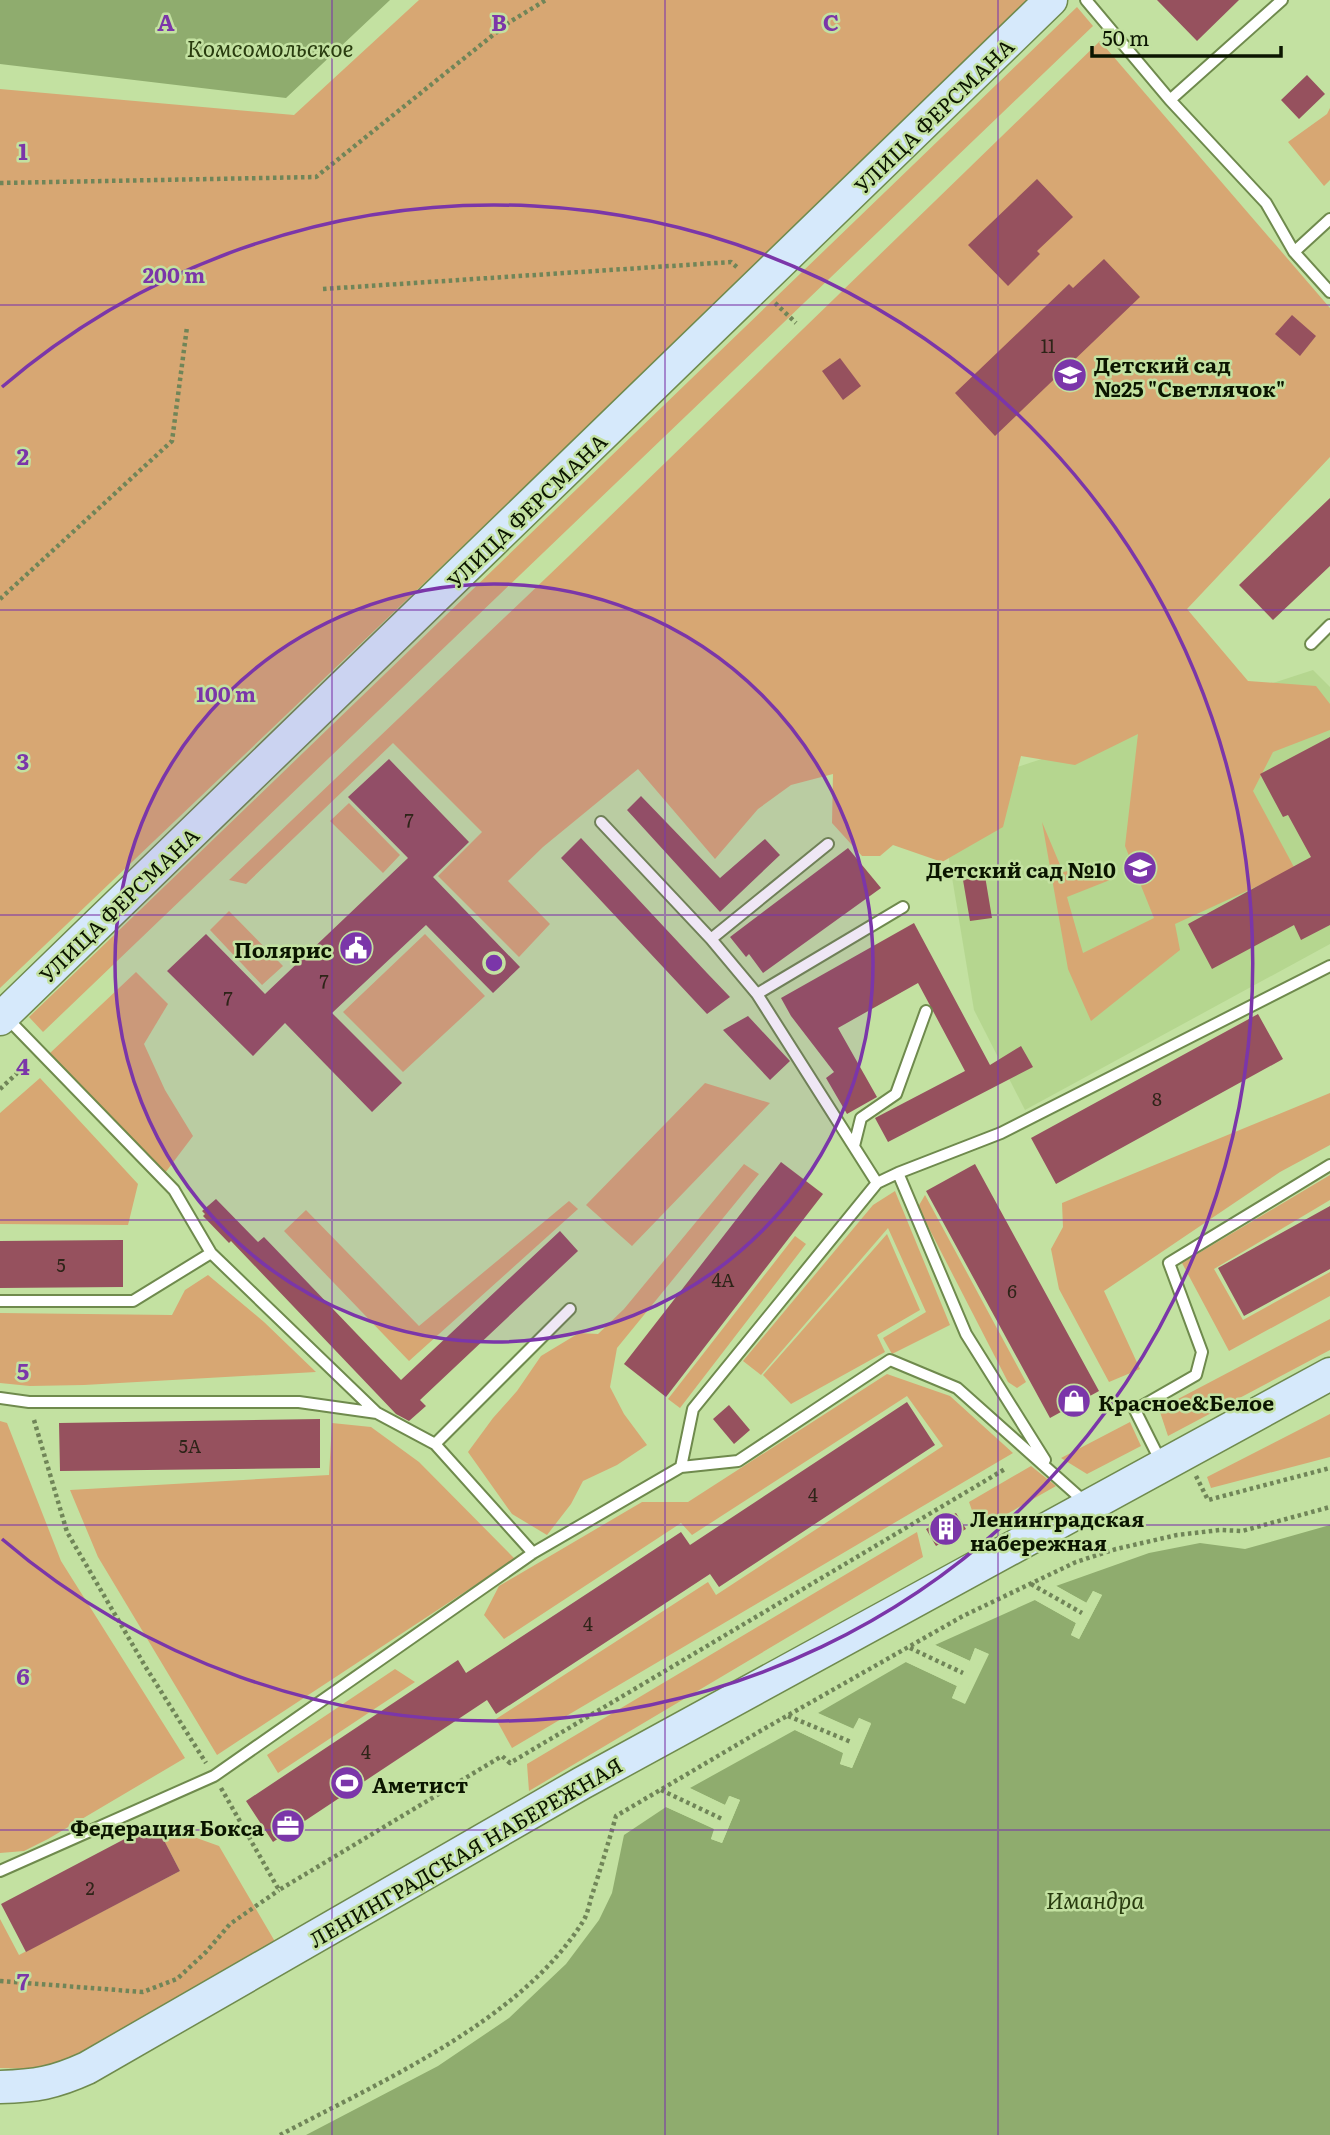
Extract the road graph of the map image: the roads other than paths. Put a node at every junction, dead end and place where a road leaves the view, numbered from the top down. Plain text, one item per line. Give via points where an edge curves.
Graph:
1 (1051, 0) edge
2 (1086, 0) edge
3 (1282, 0) edge
4 (1170, 100) junction
5 (1330, 219) edge
6 (1294, 252) junction
7 (1330, 292) edge
8 (1330, 625) edge
9 (1311, 644) dead end
10 (601, 822) dead end
11 (828, 844) dead end
12 (903, 907) dead end
13 (711, 939) junction
14 (1330, 967) edge
15 (757, 994) junction
16 (926, 1011) dead end
17 (2, 1017) edge
18 (855, 1146) junction
19 (1330, 1165) edge
20 (898, 1173) junction
21 (877, 1183) junction
22 (211, 1253) junction
23 (0, 1301) edge
24 (570, 1309) dead end
25 (1330, 1374) edge
26 (0, 1398) edge
27 (377, 1413) junction
28 (435, 1444) junction
29 (681, 1466) junction
30 (1163, 1466) junction
31 (1052, 1471) junction
32 (1088, 1505) junction
33 (533, 1553) junction
34 (0, 1871) edge
35 (0, 2087) edge

1 - 17 main road, УЛИЦА ФЕРСМАНА
2 - 4 lane
3 - 4 lane
4 - 6 lane via 1266,203
5 - 6 lane
6 - 7 lane
8 - 9 lane
10 - 13 lane
11 - 13 lane
12 - 15 lane
13 - 15 lane
14 - 20 lane via 1001,1133
15 - 18 lane
16 - 18 lane via 896,1094 861,1118
17 - 22 lane via 174,1190
18 - 21 lane
19 - 30 lane via 1169,1263 1202,1352 1196,1376 1135,1410
20 - 21 lane
20 - 31 lane via 966,1334
21 - 29 lane via 693,1409
22 - 23 lane via 133,1301
22 - 27 lane
24 - 28 lane
25 - 30 main road, ЛЕНИНГРАДСКАЯ НАБЕРЕЖНАЯ
26 - 27 lane via 29,1402 299,1402
27 - 28 lane
28 - 33 lane
29 - 31 lane via 738,1461 890,1360 957,1388
29 - 33 lane
30 - 32 main road, ЛЕНИНГРАДСКАЯ НАБЕРЕЖНАЯ
31 - 32 lane
32 - 35 main road, ЛЕНИНГРАДСКАЯ НАБЕРЕЖНАЯ via 582,1783 87,2068 30,2087
33 - 34 lane via 214,1776

